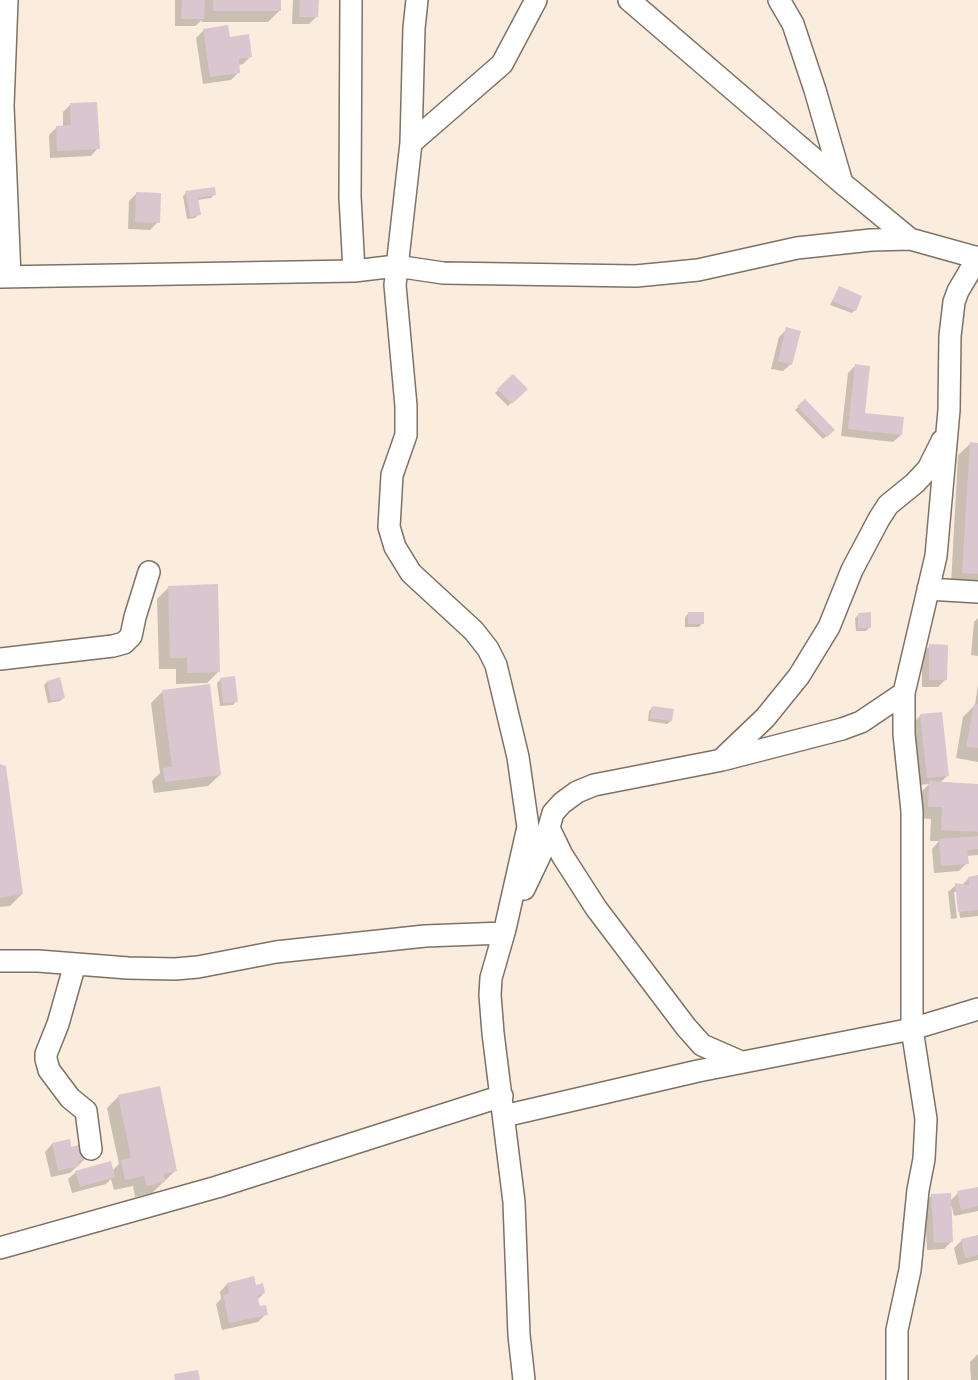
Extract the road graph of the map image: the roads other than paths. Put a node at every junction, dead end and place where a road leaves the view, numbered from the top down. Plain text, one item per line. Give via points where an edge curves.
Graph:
1 (7, 0) edge
2 (351, 0) edge
3 (417, 0) edge
4 (536, 0) edge
5 (629, 0) edge
6 (779, 0) edge
7 (411, 143) junction
8 (842, 183) junction
9 (910, 239) junction
10 (978, 258) edge
11 (396, 266) junction
12 (354, 271) junction
13 (5, 277) edge
14 (948, 429) junction
15 (149, 572) dead end
16 (928, 589) junction
17 (978, 592) edge
18 (0, 659) edge
19 (904, 693) junction
20 (722, 760) junction
21 (549, 828) junction
22 (504, 931) junction
23 (0, 961) edge
24 (75, 964) junction
25 (978, 1009) edge
26 (912, 1029) junction
27 (741, 1062) junction
28 (503, 1106) junction
29 (91, 1149) dead end
30 (0, 1248) edge
31 (524, 1380) edge
32 (897, 1380) edge

1 - 13 street via 3,106
2 - 12 street via 350,197
3 - 7 street
4 - 7 street via 502,64
5 - 8 street
6 - 8 street via 793,24 812,79
7 - 11 street
8 - 9 street
9 - 10 street
9 - 11 street via 797,248 698,270 636,276 444,273
10 - 14 street via 954,302
11 - 12 street
11 - 22 street via 395,300 406,435 392,475 389,527 395,547 411,573 474,632 496,665 518,757 528,827
12 - 13 street
14 - 16 street via 936,556
14 - 20 street via 928,469 888,505 879,519 852,570 829,627 799,676 765,718
15 - 18 street via 131,636 124,643
16 - 17 street
16 - 19 street
19 - 20 street via 861,722 842,729
19 - 26 street via 912,811
20 - 21 street via 594,785 562,803 553,813
21 - 22 street
21 - 27 street via 596,908 686,1027 702,1045
22 - 24 street via 276,952 198,967
22 - 28 street via 490,995
23 - 24 street
24 - 29 street via 46,1059 49,1070 70,1098 86,1111
25 - 26 street
26 - 27 street
26 - 32 street via 926,1119 910,1270 897,1330
27 - 28 street
28 - 30 street
28 - 31 street via 514,1202

